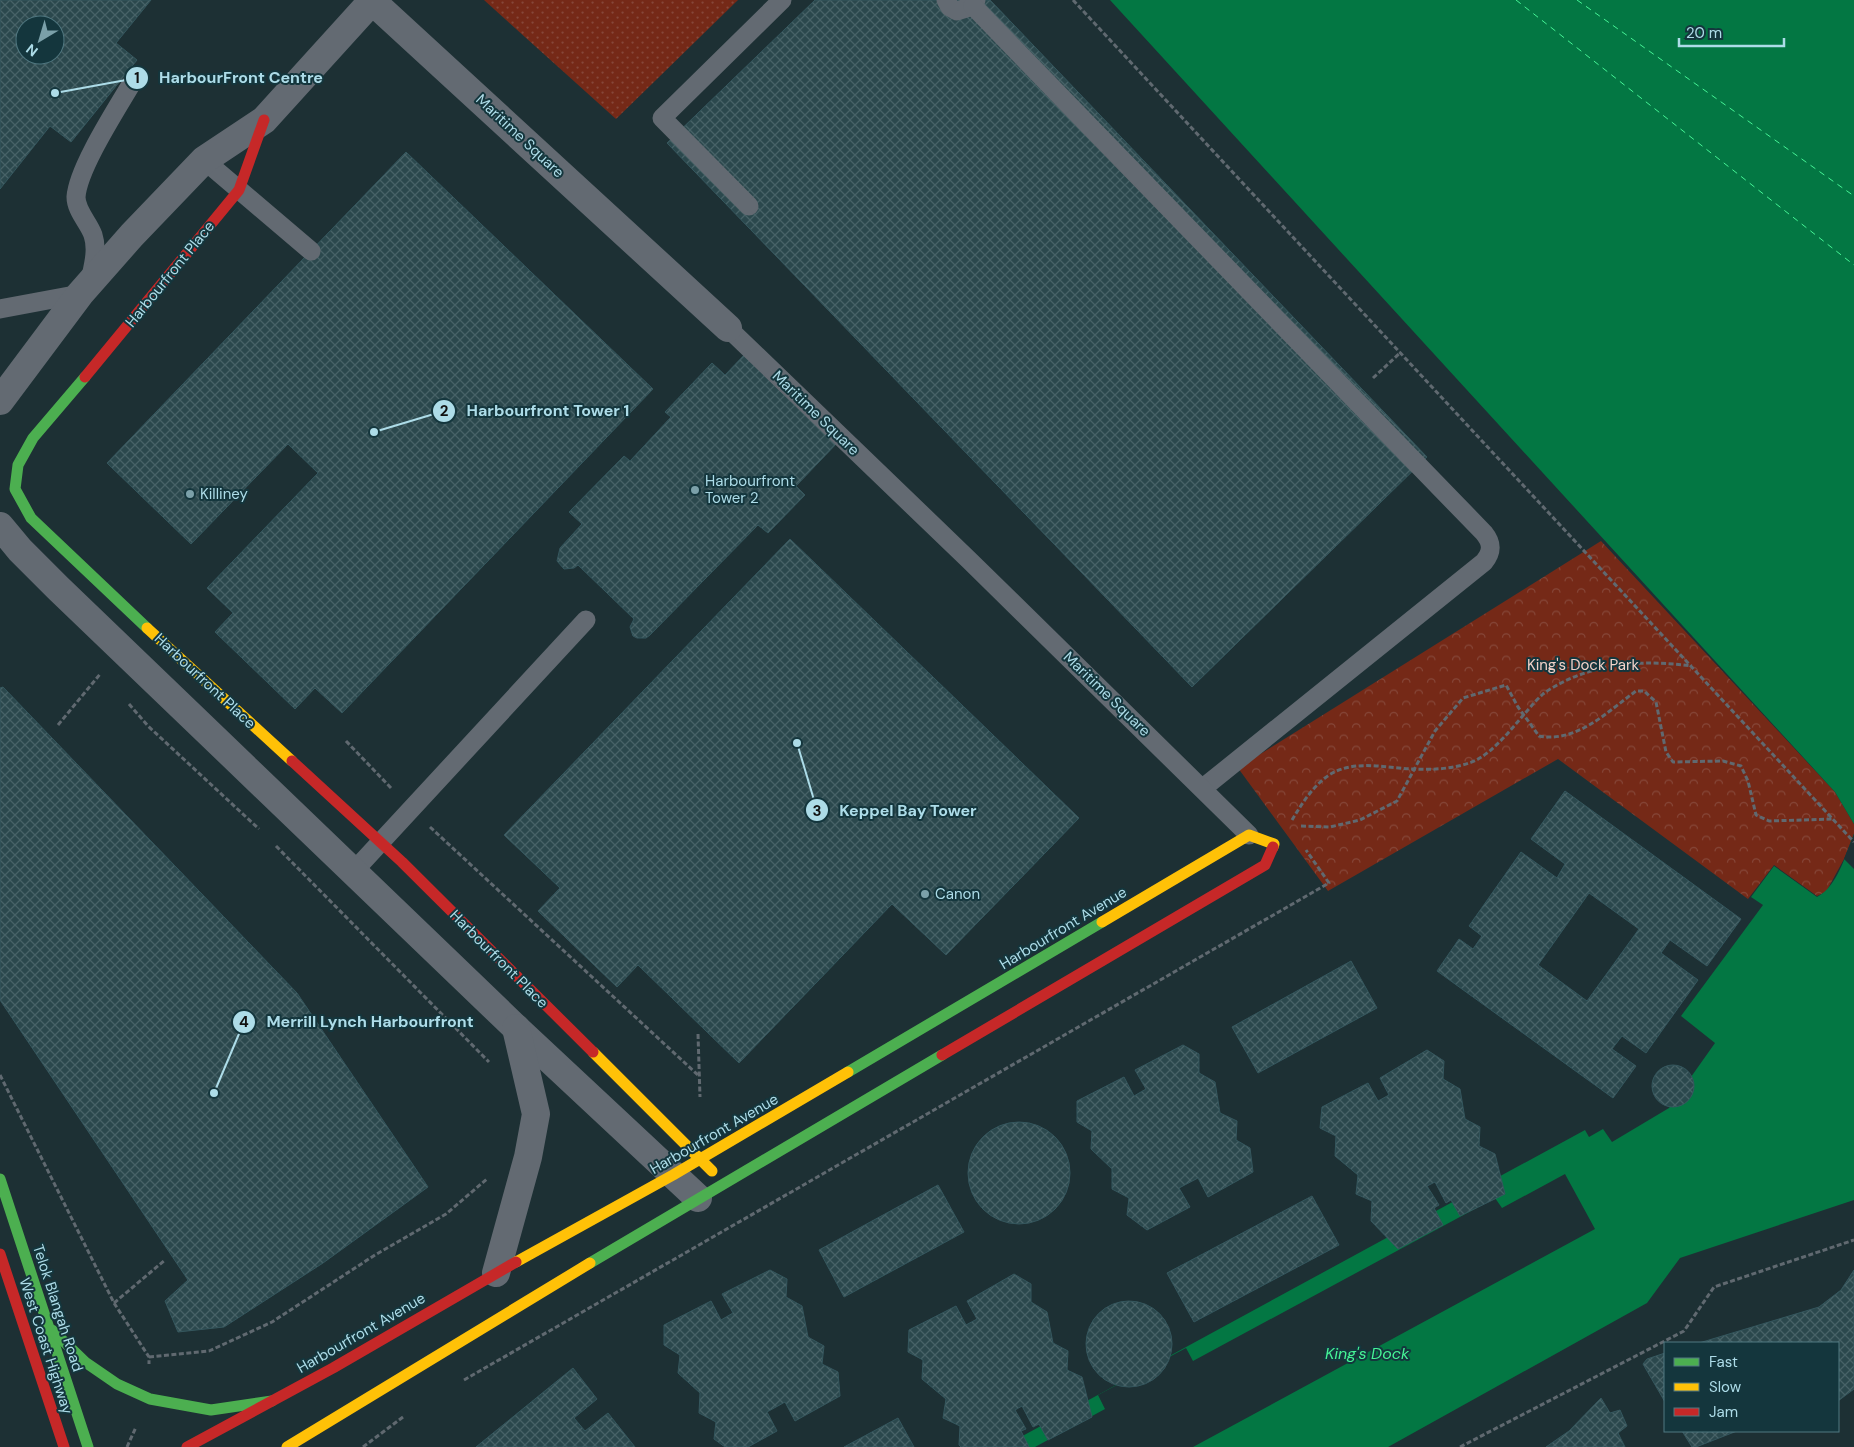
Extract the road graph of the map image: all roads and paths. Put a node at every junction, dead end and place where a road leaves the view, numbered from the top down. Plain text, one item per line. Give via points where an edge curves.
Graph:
1 (372, 0) edge
2 (782, 0) edge
3 (946, 0) edge
4 (1073, 0) edge
5 (974, 3) edge
6 (136, 76) dead end
7 (264, 120) junction
8 (204, 160) junction
9 (239, 190) junction
10 (748, 206) dead end
11 (311, 251) dead end
12 (84, 289) junction
13 (0, 309) edge
14 (728, 328) joint
15 (1401, 352) junction
16 (1368, 382) dead end
17 (0, 401) edge
18 (0, 526) edge
19 (586, 620) dead end
20 (1692, 666) junction
21 (108, 678) dead end
22 (125, 699) dead end
23 (1524, 716) junction
24 (58, 725) dead end
25 (346, 741) dead end
26 (1414, 769) junction
27 (1203, 788) junction
28 (411, 809) junction
29 (1834, 819) junction
30 (1289, 825) junction
31 (262, 831) dead end
32 (1249, 835) junction
33 (1854, 842) edge
34 (380, 843) junction
35 (274, 844) dead end
36 (1274, 844) junction
37 (1304, 847) dead end
38 (354, 872) junction
39 (963, 1005) junction
40 (516, 1028) junction
41 (980, 1033) junction
42 (698, 1034) dead end
43 (493, 1068) dead end
44 (0, 1074) edge
45 (699, 1076) junction
46 (700, 1097) dead end
47 (701, 1159) junction
48 (673, 1175) junction
49 (491, 1176) dead end
50 (0, 1179) edge
51 (724, 1183) junction
52 (698, 1198) junction
53 (1854, 1240) edge
54 (0, 1254) edge
55 (165, 1260) dead end
56 (496, 1273) junction
57 (114, 1303) junction
58 (49, 1328) junction
59 (460, 1382) dead end
60 (272, 1401) junction
61 (409, 1412) dead end
62 (64, 1447) edge
63 (88, 1447) edge
64 (187, 1447) edge
65 (287, 1447) edge
66 (363, 1447) edge
67 (1460, 1447) edge

1 - 7 street, Harbourfront Place
1 - 14 street, Maritime Square
2 - 10 lane via 662,118
3 - 5 lane via 958,12
4 - 15 path
5 - 27 lane via 1484,533 1491,546 1484,562
6 - 12 lane via 82,171 76,198 94,235 95,256
7 - 8 street, Harbourfront Place
7 - 9 main road, Harbourfront Place
8 - 9 lane
8 - 12 street, Harbourfront Place
9 - 11 lane
9 - 34 main road, Harbourfront Place via 33,438 18,465 16,489 31,518
12 - 13 lane
12 - 17 street, Harbourfront Place
14 - 27 lane, Maritime Square
15 - 16 path
15 - 20 path
18 - 38 street via 58,588
19 - 28 lane
20 - 23 path via 1630,662 1578,674 1544,693
20 - 29 path
21 - 24 path via 102,672
22 - 31 path via 148,726
23 - 26 path via 1498,743 1471,763
23 - 26 path via 1506,685 1462,698 1435,731
23 - 29 path via 1539,736 1554,739 1586,728 1636,691 1644,691 1656,702 1666,752 1673,762 1723,761 1741,766 1756,815 1769,821
25 - 28 path
26 - 30 path via 1397,801 1360,820 1330,827
26 - 30 path via 1349,766 1325,778 1305,799
27 - 32 lane, Maritime Square
28 - 34 lane
28 - 45 path
29 - 33 path
30 - 36 path
32 - 36 main road
32 - 39 main road, Harbourfront Avenue
34 - 38 lane
34 - 47 main road, Harbourfront Place
35 - 43 path
36 - 41 main road via 1265,865
37 - 59 path via 1329,883
38 - 40 street
39 - 41 street
39 - 47 main road, Harbourfront Avenue
40 - 48 street
40 - 56 street via 536,1114
41 - 51 main road
42 - 45 path
44 - 57 path
45 - 46 path
47 - 48 main road, Harbourfront Avenue
47 - 51 main road, Harbourfront Place
48 - 52 street
48 - 56 main road, Harbourfront Avenue
49 - 57 path via 446,1214 375,1255 272,1322 209,1350 149,1357
50 - 58 main road, Telok Blangah Road
51 - 52 main road
52 - 65 main road
53 - 67 path via 1714,1287 1684,1331
54 - 62 main road, West Coast Highway
55 - 57 path
56 - 60 main road, Harbourfront Avenue
58 - 60 main road via 85,1362 118,1384 150,1399 211,1410
58 - 63 main road, Telok Blangah Road
60 - 64 main road, Harbourfront Avenue
61 - 66 path

